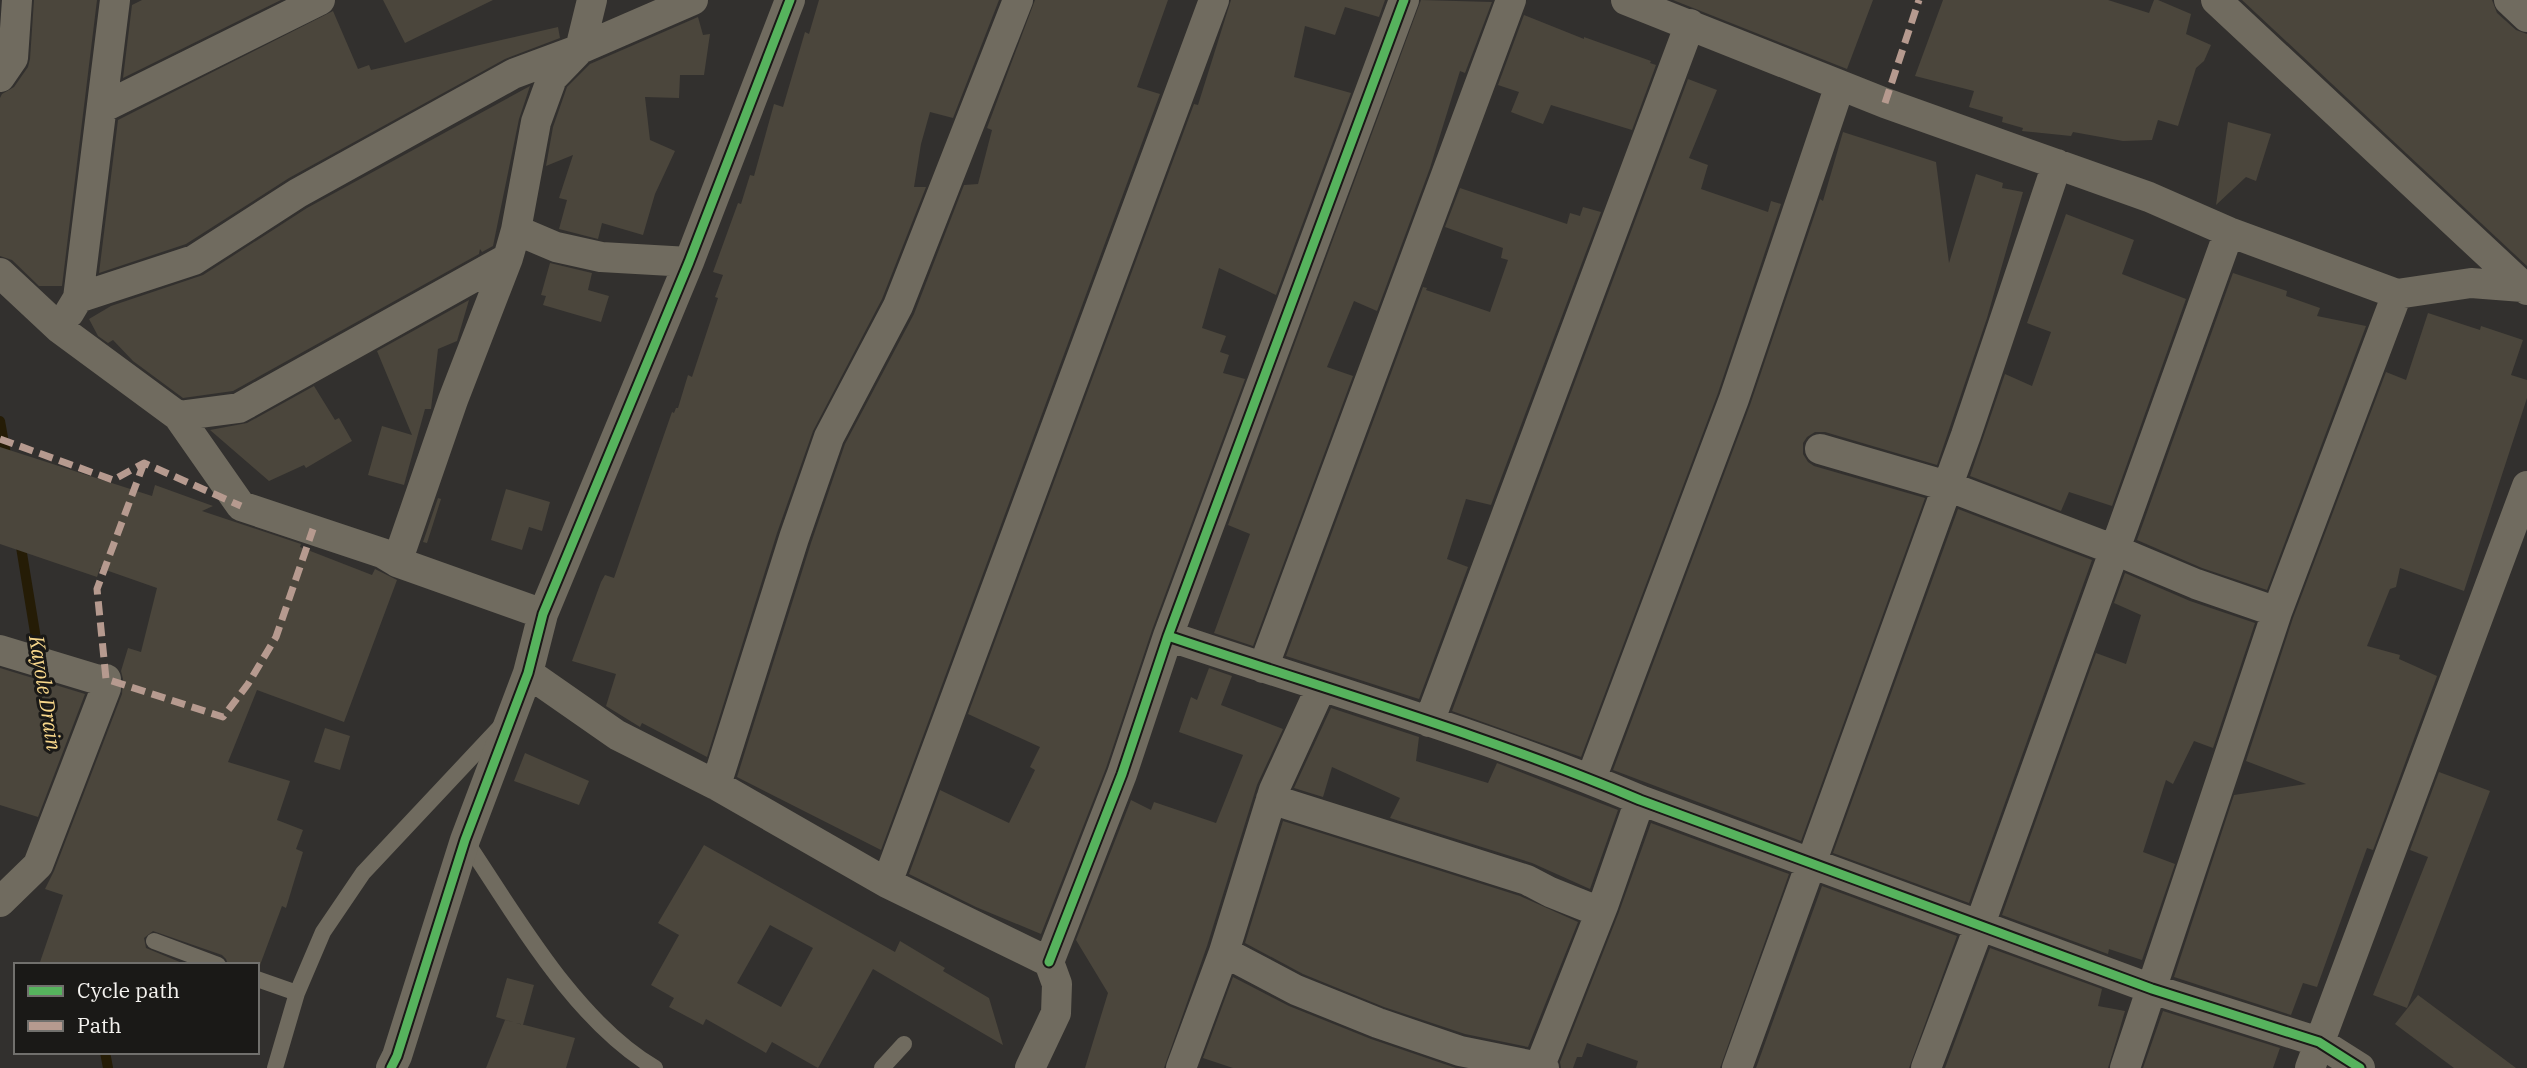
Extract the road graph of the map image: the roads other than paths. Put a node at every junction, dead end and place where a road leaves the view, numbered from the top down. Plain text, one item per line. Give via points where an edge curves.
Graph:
1 (17, 0) edge
2 (116, 0) edge
3 (320, 0) edge
4 (592, 0) edge
5 (693, 0) edge
6 (790, 0) edge
7 (1018, 0) edge
8 (1214, 0) edge
9 (1404, 0) edge
10 (1511, 0) edge
11 (1626, 0) edge
12 (2216, 0) edge
13 (2509, 0) edge
14 (2527, 17) edge
15 (1690, 24) junction
16 (580, 49) junction
17 (0, 77) edge
18 (1840, 85) junction
19 (102, 108) junction
20 (2057, 164) junction
21 (2229, 232) junction
22 (512, 244) junction
23 (689, 262) junction
24 (0, 273) edge
25 (2525, 289) edge
26 (2398, 294) junction
27 (78, 298) junction
28 (60, 329) junction
29 (178, 416) junction
30 (1820, 449) dead end
31 (1947, 486) junction
32 (2527, 486) edge
33 (2115, 550) junction
34 (397, 562) junction
35 (2277, 612) junction
36 (543, 614) junction
37 (1168, 636) junction
38 (0, 650) edge
39 (1263, 668) junction
40 (528, 673) junction
41 (1321, 687) junction
42 (512, 714) junction
43 (1429, 722) junction
44 (1591, 779) junction
45 (716, 785) junction
46 (1271, 799) junction
47 (1640, 800) junction
48 (465, 840) junction
49 (1812, 863) junction
50 (887, 883) junction
51 (0, 902) edge
52 (1600, 912) junction
53 (1979, 927) junction
54 (154, 941) dead end
55 (1224, 952) junction
56 (1049, 962) junction
57 (213, 963) edge
58 (259, 980) edge
59 (2152, 989) junction
60 (297, 993) junction
61 (904, 1044) dead end
62 (2315, 1055) edge
63 (628, 1061) edge
64 (1190, 1066) edge
65 (1541, 1067) edge
66 (275, 1068) edge
67 (391, 1068) edge
68 (655, 1068) edge
69 (882, 1068) edge
70 (1030, 1068) edge
71 (1737, 1068) edge
72 (1926, 1068) edge
73 (2125, 1068) edge
74 (2360, 1068) edge

1 - 17 street via 13,58
2 - 19 street
3 - 19 street
4 - 16 street
5 - 16 street
6 - 23 street
7 - 45 street via 898,306 829,438
8 - 50 street
9 - 37 street
10 - 39 street
11 - 15 street
12 - 25 street
13 - 14 street
15 - 18 street
15 - 43 street
16 - 22 street via 552,78 536,122
16 - 27 street via 513,74 298,193 194,260
18 - 20 street
18 - 44 street via 1734,399
19 - 27 street
20 - 21 street
20 - 31 street
21 - 26 street
21 - 33 street
22 - 23 street via 601,257
22 - 29 street via 239,408
22 - 34 street
23 - 36 street
24 - 28 street
25 - 26 street via 2471,283
26 - 35 street
27 - 28 street
28 - 29 street
29 - 34 street via 241,506
30 - 31 street
31 - 33 street
31 - 49 street
32 - 62 street
33 - 35 street
33 - 53 street
34 - 36 street
35 - 59 street
36 - 40 street
37 - 39 street
37 - 56 street via 1122,774
38 - 51 street via 106,679 106,688 38,865
39 - 41 street
40 - 42 street
40 - 45 street via 617,735
41 - 43 street
41 - 46 street
42 - 48 street
42 - 60 lane via 363,873 323,932
43 - 44 street
44 - 47 street
45 - 50 street
46 - 52 street via 1527,880
46 - 55 street
47 - 49 street
47 - 52 street
48 - 63 lane via 576,1000
48 - 67 street
49 - 53 street
49 - 71 street
50 - 56 street
52 - 65 street
53 - 59 street
53 - 72 street
54 - 57 lane
55 - 64 street
55 - 65 street via 1296,990 1378,1023 1460,1051
56 - 70 street via 1057,984 1056,1013
58 - 60 lane
59 - 62 street
59 - 73 street
60 - 66 lane
61 - 69 lane
62 - 74 street
63 - 68 lane

